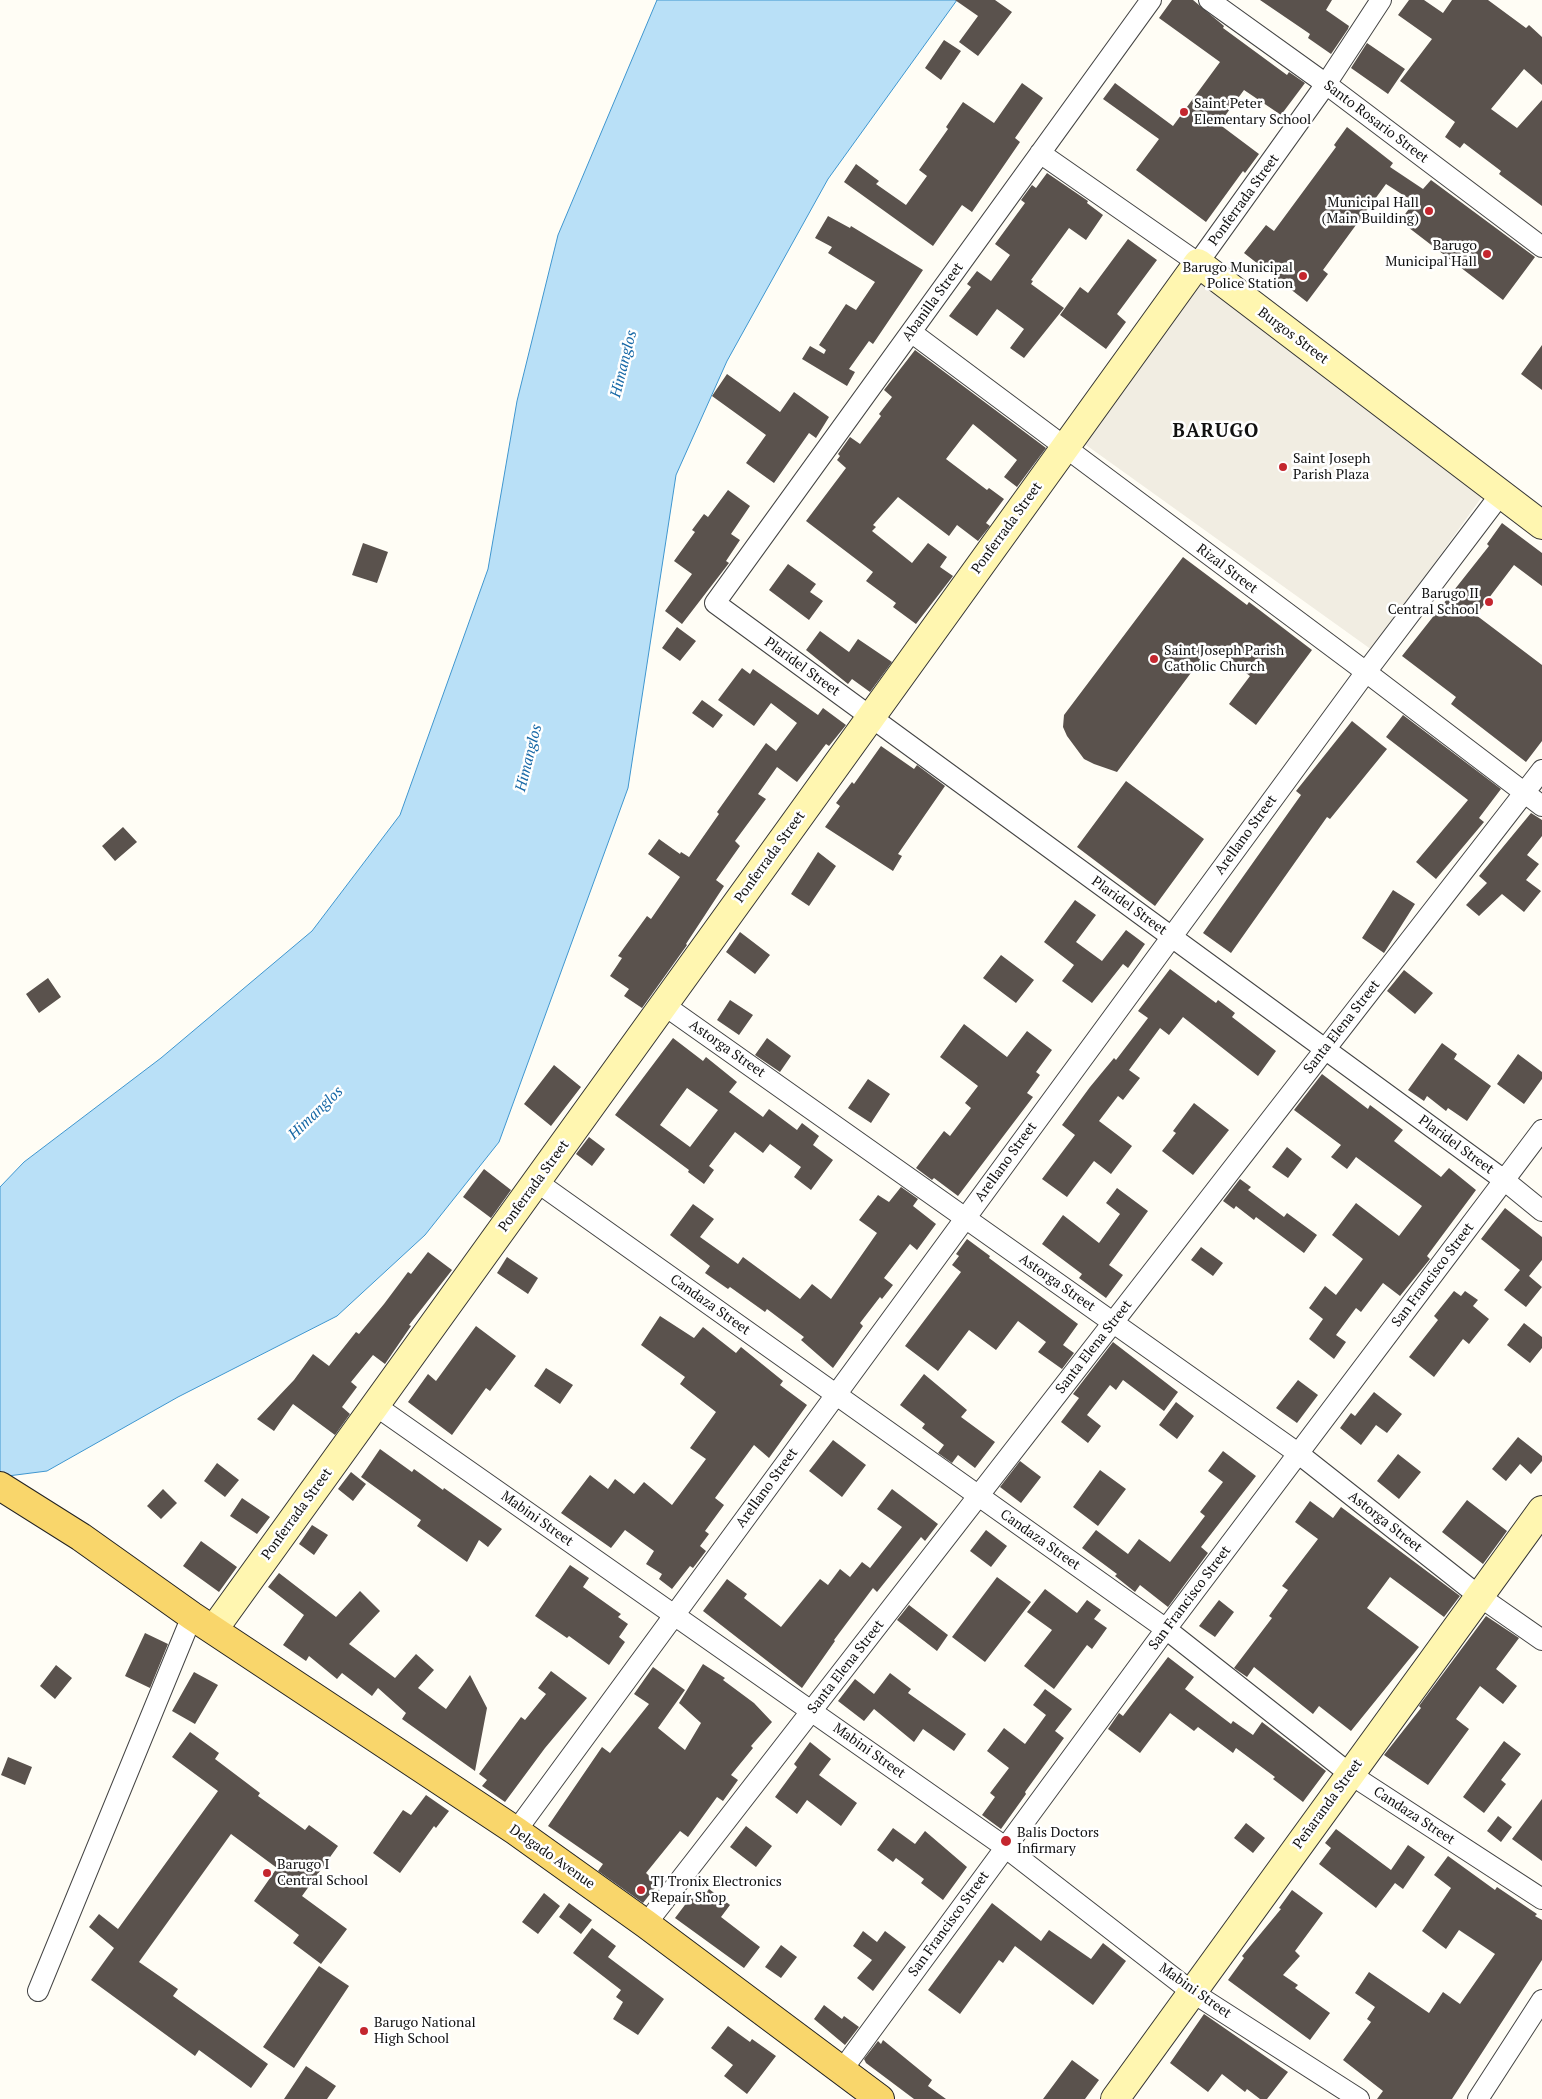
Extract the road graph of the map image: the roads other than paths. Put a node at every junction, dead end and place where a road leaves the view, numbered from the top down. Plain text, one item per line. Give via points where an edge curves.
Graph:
1 (1150, 0) edge
2 (1209, 0) edge
3 (1381, 0) edge
4 (1326, 84) junction
5 (1040, 153) junction
6 (1542, 248) edge
7 (1198, 263) junction
8 (911, 332) junction
9 (1064, 448) junction
10 (1500, 495) junction
11 (1542, 525) edge
12 (715, 603) joint
13 (1366, 672) junction
14 (871, 717) junction
15 (1542, 770) edge
16 (1524, 793) junction
17 (1542, 806) edge
18 (1171, 936) junction
19 (664, 1005) junction
20 (1325, 1049) junction
21 (1542, 1130) edge
22 (1504, 1180) junction
23 (536, 1182) junction
24 (1542, 1211) edge
25 (965, 1218) junction
26 (1113, 1323) junction
27 (836, 1395) junction
28 (376, 1406) junction
29 (1299, 1454) junction
30 (0, 1486) edge
31 (978, 1496) junction
32 (1542, 1510) edge
33 (1479, 1596) junction
34 (674, 1615) junction
35 (192, 1616) junction
36 (1166, 1629) junction
37 (214, 1630) junction
38 (1542, 1640) edge
39 (812, 1711) junction
40 (1350, 1774) junction
41 (516, 1831) junction
42 (1005, 1847) junction
43 (1542, 1899) edge
44 (646, 1924) junction
45 (38, 1991) dead end
46 (1192, 1992) junction
47 (1542, 2000) edge
48 (842, 2070) junction
49 (880, 2099) edge
50 (1115, 2099) edge
51 (1359, 2099) edge
52 (1478, 2099) edge

1 - 5 street, Abanilla Street
2 - 4 street, Santo Rosario Street
3 - 4 street, Ponferrada Street
4 - 6 street, Santo Rosario Street
4 - 7 street, Ponferrada Street
5 - 7 street, Burgos Street
5 - 8 street, Abanilla Street
7 - 9 street, Ponferrada Street
7 - 10 street, Burgos Street
8 - 9 street, Rizal Street
8 - 12 street, Abanilla Street
9 - 13 street, Rizal Street
9 - 14 street, Ponferrada Street
10 - 11 street, Burgos Street
10 - 13 street, Arellano Street
12 - 14 street, Plaridel Street
13 - 16 street, Rizal Street
13 - 18 street, Arellano Street
14 - 18 street, Plaridel Street
14 - 19 street, Ponferrada Street
15 - 16 street, Santa Elena Street
16 - 17 street, Rizal Street
16 - 20 street, Santa Elena Street
18 - 20 street, Plaridel Street
18 - 25 street, Arellano Street
19 - 23 street, Ponferrada Street
19 - 25 street, Astorga Street
20 - 22 street, Plaridel Street
20 - 26 street, Santa Elena Street
21 - 22 street, San Francisco Street
22 - 24 street, Plaridel Street
22 - 29 street, San Francisco Street
23 - 27 street, Candaza Street
23 - 28 street, Ponferrada Street
25 - 26 street, Astorga Street
25 - 27 street, Arellano Street
26 - 29 street, Astorga Street
26 - 31 street, Santa Elena Street
27 - 31 street, Candaza Street
27 - 34 street, Arellano Street
28 - 34 street, Mabini Street
28 - 37 street, Ponferrada Street
29 - 33 street, Astorga Street
29 - 36 street, San Francisco Street
30 - 35 main road, Delgado Avenue via 81,1537
31 - 36 street, Candaza Street
31 - 39 street, Santa Elena Street
32 - 33 street, Peñaranda Street
33 - 38 street, Astorga Street
33 - 40 street, Peñaranda Street
34 - 39 street, Mabini Street
34 - 41 street, Arellano Street
35 - 37 main road, Delgado Avenue
35 - 45 street
36 - 40 street, Candaza Street
36 - 42 street, San Francisco Street
37 - 41 main road, Delgado Avenue
39 - 42 street, Mabini Street
39 - 44 street, Santa Elena Street
40 - 43 street, Candaza Street
40 - 46 street, Peñaranda Street
41 - 44 main road, Delgado Avenue
42 - 46 street, Mabini Street
42 - 48 street, San Francisco Street
44 - 48 main road, Delgado Avenue
46 - 50 street, Peñaranda Street
46 - 51 street, Mabini Street
47 - 52 street
48 - 49 main road, Delgado Avenue

